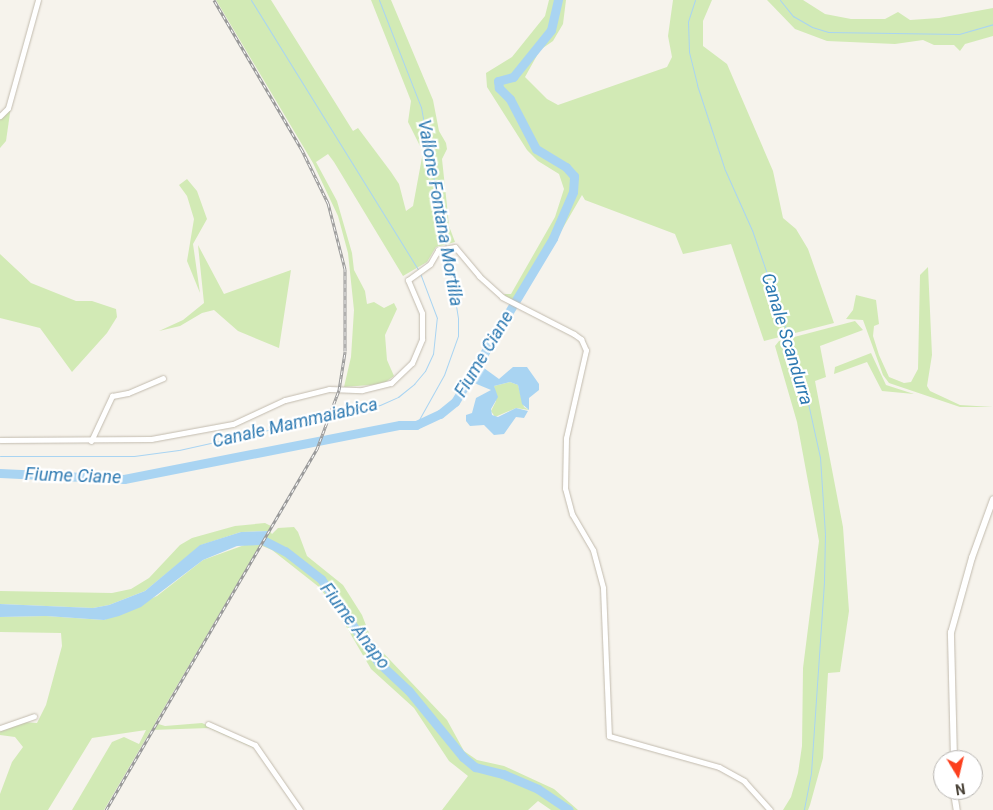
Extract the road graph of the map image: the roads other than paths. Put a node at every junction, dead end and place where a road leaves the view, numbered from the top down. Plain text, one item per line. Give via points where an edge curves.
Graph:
1 (38, 0) edge
2 (0, 116) edge
3 (163, 378) dead end
4 (0, 440) edge
5 (91, 440) junction
6 (993, 500) edge
7 (34, 716) dead end
8 (208, 724) dead end
9 (0, 728) edge
10 (954, 750) edge
11 (300, 810) edge
12 (770, 810) edge

1 - 2 street via 8,108
3 - 5 street via 112,396
4 - 5 street
5 - 12 street via 180,435 250,418 285,400 329,389 362,390 390,383 412,363 422,339 422,313 408,280 426,268 442,248 459,250 479,276 509,300 574,334 581,339 586,350 566,438 565,488 572,514 593,550 603,588 609,736 719,767 744,781
6 - 10 street via 975,549 952,633
7 - 9 street
8 - 11 street via 255,745

